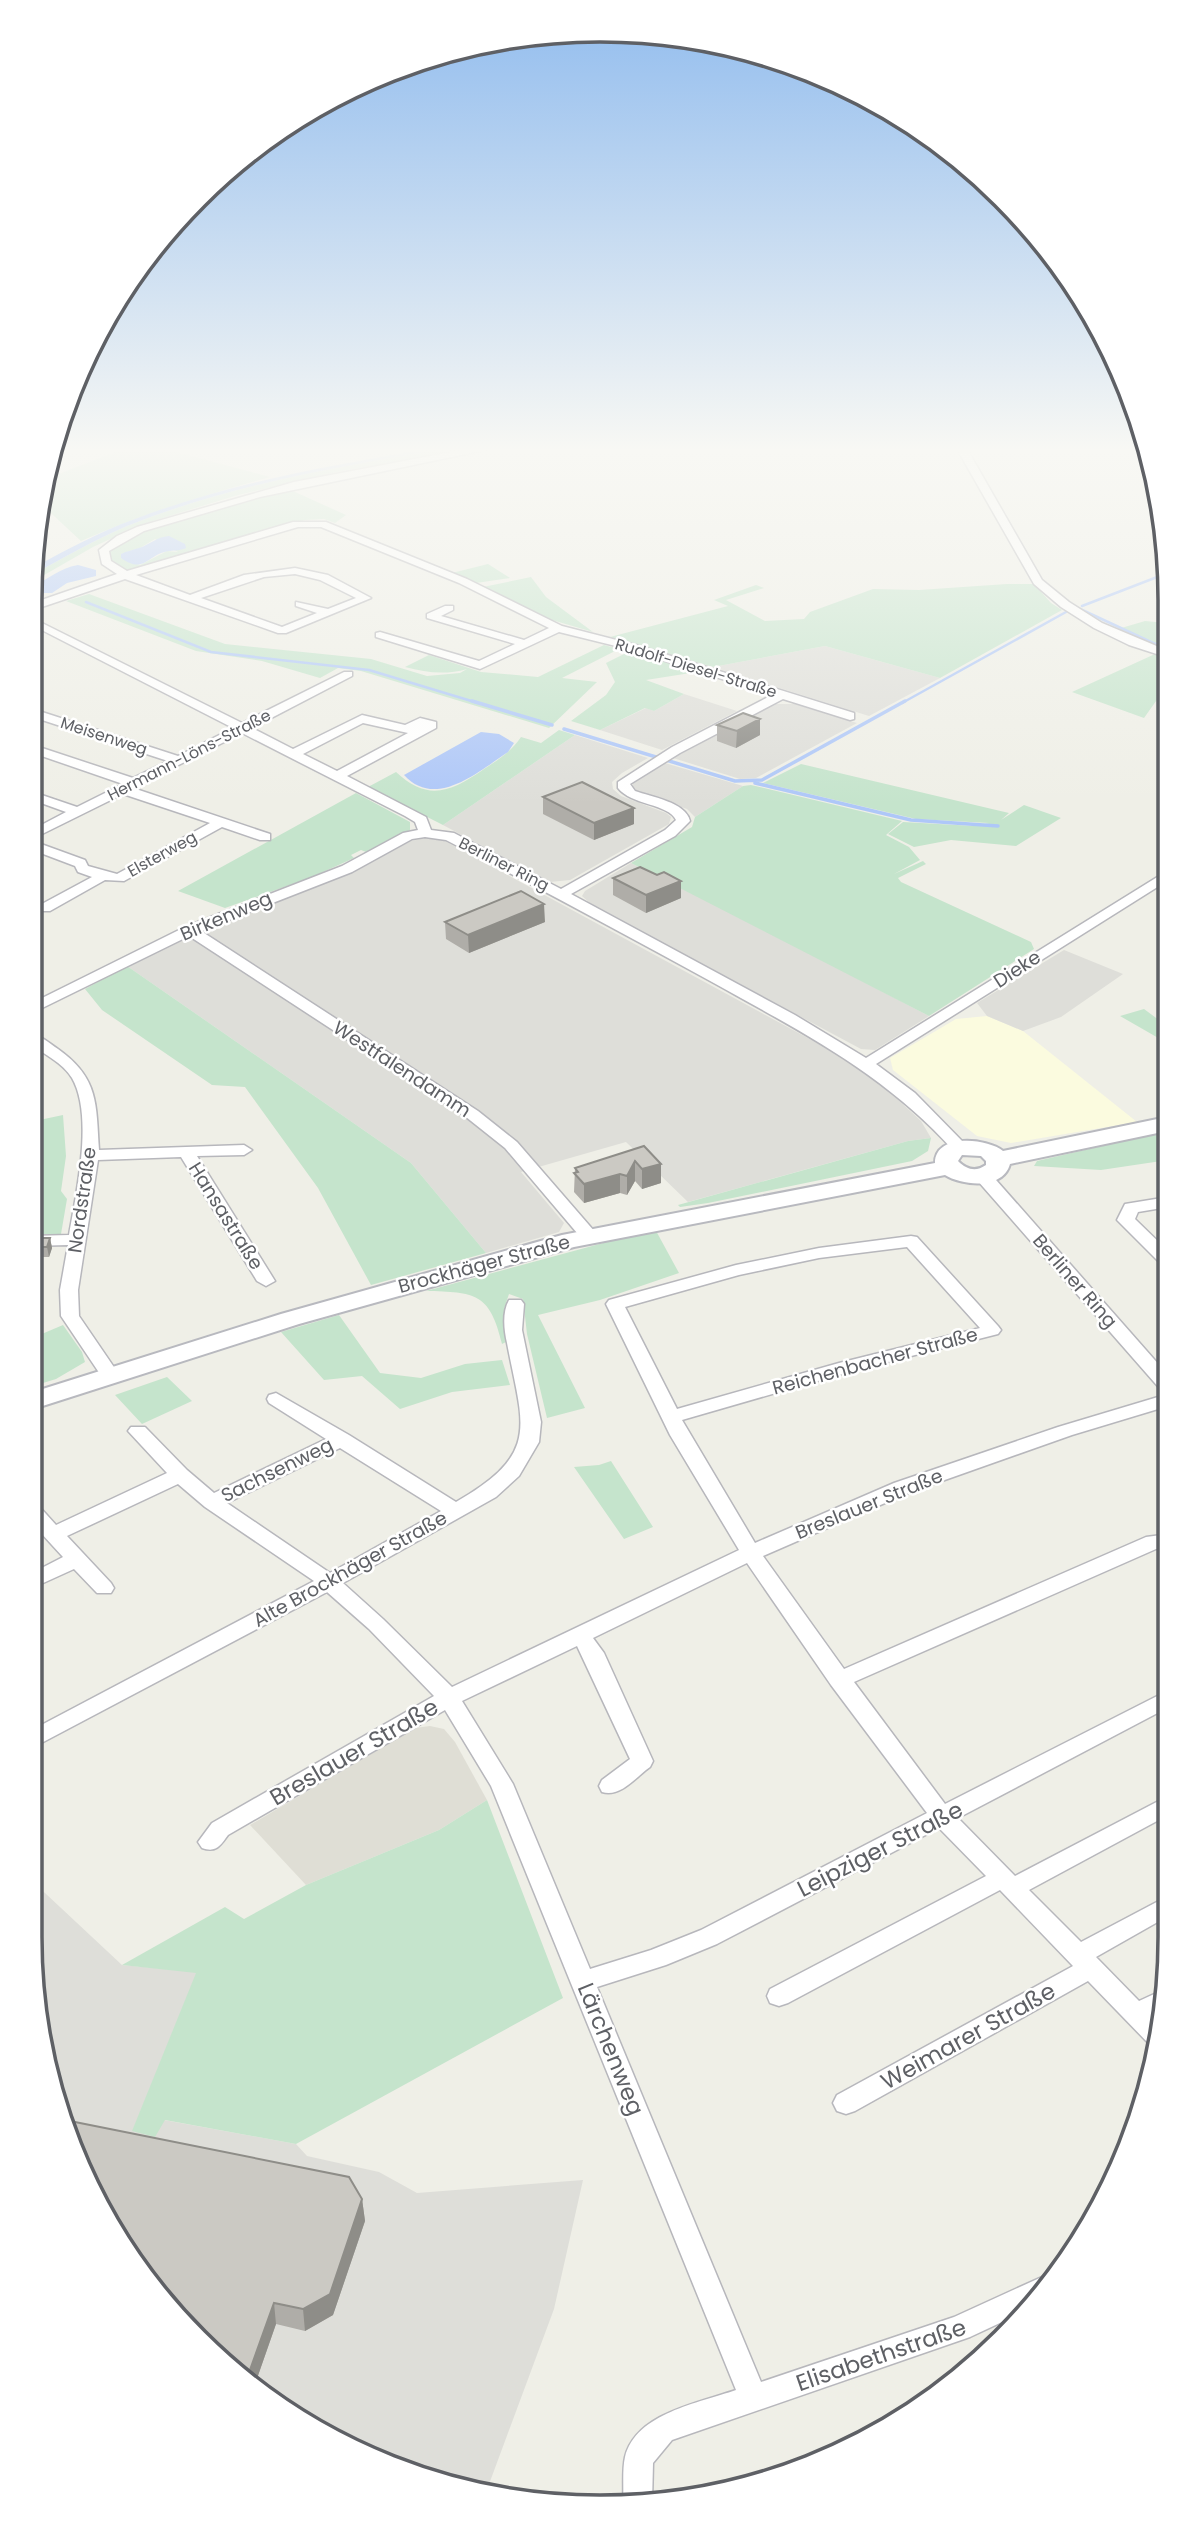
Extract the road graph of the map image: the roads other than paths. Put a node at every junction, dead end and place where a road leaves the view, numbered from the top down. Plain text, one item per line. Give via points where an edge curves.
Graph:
1 (114, 567) edge
2 (151, 567) edge
3 (429, 567) edge
4 (1030, 567) edge
5 (125, 575) junction
6 (188, 599) junction
7 (42, 604) edge
8 (300, 604) dead end
9 (449, 608) dead end
10 (329, 613) junction
11 (42, 626) edge
12 (558, 628) junction
13 (380, 635) dead end
14 (526, 644) junction
15 (1158, 650) edge
16 (348, 674) dead end
17 (781, 695) junction
18 (42, 716) edge
19 (849, 716) dead end
20 (243, 728) junction
21 (42, 753) edge
22 (294, 753) junction
23 (179, 760) junction
24 (338, 776) junction
25 (128, 786) junction
26 (42, 799) edge
27 (78, 812) junction
28 (220, 822) junction
29 (42, 830) edge
30 (425, 833) junction
31 (265, 837) dead end
32 (42, 849) edge
33 (103, 876) junction
34 (1158, 881) edge
35 (562, 894) junction
36 (45, 908) dead end
37 (190, 930) junction
38 (42, 1004) edge
39 (42, 1045) edge
40 (868, 1063) junction
41 (1158, 1126) edge
42 (244, 1150) dead end
43 (186, 1152) junction
44 (91, 1155) junction
45 (954, 1157) junction
46 (991, 1167) junction
47 (1158, 1204) edge
48 (589, 1236) junction
49 (77, 1240) junction
50 (42, 1241) edge
51 (1158, 1251) edge
52 (266, 1281) dead end
53 (515, 1304) dead end
54 (1158, 1373) edge
55 (111, 1376) junction
56 (42, 1398) edge
57 (276, 1399) dead end
58 (1158, 1403) edge
59 (671, 1417) junction
60 (138, 1431) dead end
61 (342, 1439) junction
62 (180, 1475) junction
63 (212, 1502) junction
64 (456, 1511) junction
65 (42, 1522) edge
66 (53, 1534) junction
67 (1158, 1542) edge
68 (751, 1553) junction
69 (76, 1559) junction
70 (42, 1576) edge
71 (329, 1582) junction
72 (104, 1588) dead end
73 (581, 1636) junction
74 (839, 1680) junction
75 (449, 1698) junction
76 (1158, 1704) edge
77 (42, 1735) edge
78 (610, 1786) dead end
79 (1158, 1810) edge
80 (943, 1817) junction
81 (210, 1842) dead end
82 (1007, 1883) junction
83 (1158, 1912) edge
84 (1083, 1962) junction
85 (583, 1981) junction
86 (779, 1996) dead end
87 (1154, 2005) edge
88 (1136, 2015) junction
89 (1150, 2029) edge
90 (846, 2104) dead end
91 (1028, 2296) edge
92 (754, 2399) junction
93 (638, 2494) edge

1 - 5 street
2 - 5 street, Rudolf-Diesel-Straße
3 - 12 street, Rudolf-Diesel-Straße
4 - 15 street via 1038,582 1074,613
5 - 6 street
5 - 7 street, Rudolf-Diesel-Straße
6 - 10 street via 282,631
6 - 10 street via 288,571 313,573 365,598
8 - 10 street
9 - 14 street via 431,616
11 - 20 street
12 - 14 street
12 - 17 street, Rudolf-Diesel-Straße
13 - 14 street via 480,665
16 - 20 street, Hermann-Löns-Straße
17 - 19 street, Rudolf-Diesel-Straße
17 - 35 street via 624,782 630,794 676,810 683,821 670,833
18 - 23 street, Meisenweg
20 - 22 street
20 - 23 street, Hermann-Löns-Straße
21 - 25 street, Elsterweg
22 - 24 street
22 - 24 street via 362,719 413,731
23 - 25 street, Hermann-Löns-Straße
24 - 30 street via 421,820
25 - 27 street, Hermann-Löns-Straße
25 - 28 street, Elsterweg
26 - 27 street
27 - 29 street, Hermann-Löns-Straße
28 - 31 street, Elsterweg
28 - 33 street, Elsterweg via 119,878
30 - 35 street, Berliner Ring via 449,836
30 - 37 street, Birkenweg via 408,836 346,869
32 - 33 street, Elsterweg
33 - 36 street, Elsterweg
34 - 40 street, Dieke
35 - 40 street, Berliner Ring
37 - 38 street, Birkenweg
37 - 48 street, Westfalendamm via 472,1114 511,1145
39 - 44 street, Nordstraße via 69,1064 81,1079
40 - 45 street, Berliner Ring via 917,1102
41 - 46 street
42 - 43 street, Hansastraße
43 - 44 street, Hansastraße
43 - 52 street, Hansastraße
44 - 49 street, Nordstraße
45 - 46 street via 987,1150
45 - 48 street, Brockhäger Straße
46 - 54 street, Berliner Ring
47 - 51 street via 1131,1208 1125,1220
48 - 55 street, Brockhäger Straße via 335,1306
49 - 50 street
49 - 55 street, Nordstraße via 70,1316
53 - 64 street, Alte Brockhäger Straße via 513,1330 532,1422 529,1442 509,1476
55 - 56 street, Brockhäger Straße
57 - 61 street
58 - 68 street, Breslauer Straße via 901,1488
59 - 59 street, Reichenbacher Straße via 615,1304 736,1270 911,1241 992,1330
59 - 68 street, Reichenbacher Straße
60 - 62 street, Sachsenweg
61 - 63 street, Sachsenweg
61 - 64 street
62 - 63 street, Sachsenweg
62 - 66 street
63 - 71 street, Sachsenweg
64 - 71 street, Alte Brockhäger Straße
65 - 66 street
66 - 69 street
67 - 74 street
68 - 73 street, Breslauer Straße
68 - 74 street, Reichenbacher Straße
69 - 70 street
69 - 72 street
71 - 75 street, Lärchenweg
71 - 77 street, Alte Brockhäger Straße
73 - 75 street, Breslauer Straße
73 - 78 street via 642,1761
74 - 80 street, Reichenbacher Straße
75 - 81 street, Breslauer Straße via 220,1829
75 - 85 street, Lärchenweg via 502,1784
76 - 80 street, Leipziger Straße
79 - 82 street
80 - 82 street
80 - 85 street, Leipziger Straße via 709,1937
82 - 84 street
82 - 86 street
83 - 84 street, Weimarer Straße
84 - 88 street
84 - 90 street, Weimarer Straße
85 - 92 street, Lärchenweg
87 - 88 street
88 - 89 street
91 - 92 street, Elisabethstraße via 960,2328
92 - 93 street via 662,2429 639,2458

